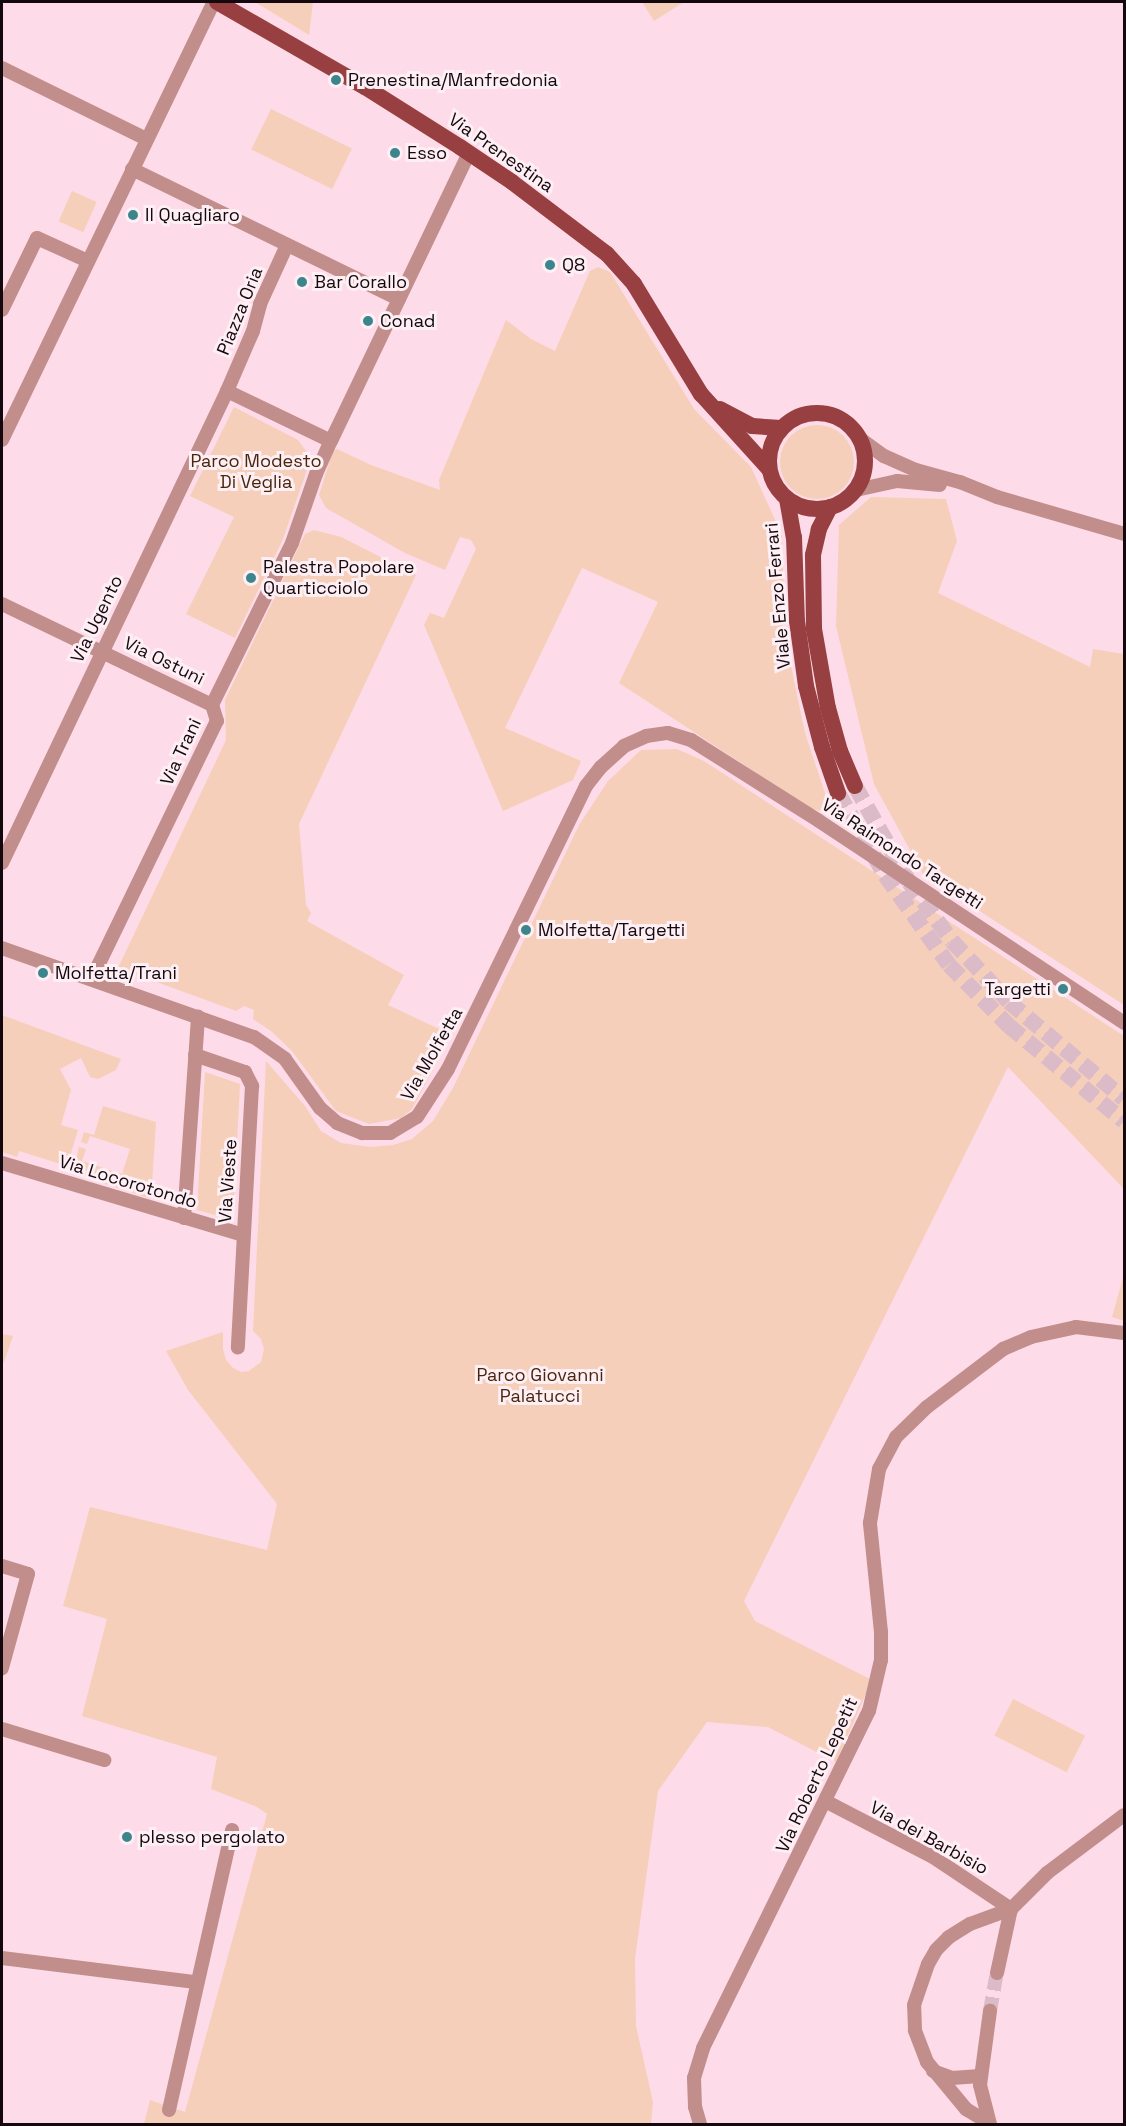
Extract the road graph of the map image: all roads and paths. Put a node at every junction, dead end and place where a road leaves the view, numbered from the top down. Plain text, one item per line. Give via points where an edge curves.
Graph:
1 (215, 2) edge
2 (2, 68) edge
3 (146, 140) junction
4 (468, 153) junction
5 (132, 169) junction
6 (287, 245) junction
7 (88, 261) junction
8 (6, 288) edge
9 (399, 299) junction
10 (2, 310) edge
11 (227, 391) junction
12 (705, 399) junction
13 (781, 428) junction
14 (859, 438) junction
15 (2, 440) edge
16 (332, 441) junction
17 (769, 469) junction
18 (856, 490) junction
19 (981, 492) junction
20 (788, 499) junction
21 (830, 507) junction
22 (1125, 534) edge
23 (2, 604) edge
24 (102, 651) junction
25 (212, 705) junction
26 (686, 737) joint
27 (855, 786) tunnel mouth
28 (838, 793) tunnel mouth
29 (2, 863) edge
30 (2, 948) edge
31 (92, 978) junction
32 (1098, 1003) junction
33 (1125, 1013) edge
34 (198, 1016) junction
35 (1125, 1023) edge
36 (195, 1055) junction
37 (2, 1163) edge
38 (184, 1218) junction
39 (243, 1235) junction
40 (1125, 1333) edge
41 (238, 1348) dead end
42 (2, 1566) edge
43 (6, 1633) edge
44 (2, 1668) edge
45 (2, 1729) edge
46 (104, 1760) dead end
47 (826, 1802) junction
48 (1125, 1815) edge
49 (231, 1830) dead end
50 (1011, 1909) junction
51 (2, 1958) edge
52 (997, 1973) tunnel mouth
53 (196, 1982) junction
54 (990, 2010) tunnel mouth
55 (933, 2071) junction
56 (980, 2076) junction
57 (169, 2110) dead end
58 (700, 2124) edge
59 (989, 2124) edge

1 - 3 street
1 - 4 main road, Via Prenestina via 365,87
2 - 3 street
3 - 5 street
4 - 9 street, Via Trani
4 - 12 main road, Via Prenestina via 612,259 647,304
5 - 6 street
5 - 7 street
6 - 9 street
6 - 11 street, Piazza Oria
7 - 8 street via 37,238
7 - 15 street
8 - 10 street
9 - 16 street, Via Trani
11 - 16 street
11 - 24 street, Via Ugento
12 - 13 main road, Via Prenestina via 752,426
12 - 17 main road, Via Prenestina
13 - 14 main road via 804,416 828,415 845,422
13 - 17 main road via 772,444
14 - 18 main road via 865,468
14 - 19 street via 896,462
16 - 25 street, Via Trani via 292,543
17 - 20 main road
18 - 19 street via 907,481
18 - 21 main road
19 - 22 street
20 - 21 main road via 805,508
20 - 28 main road, Viale Enzo Ferrari via 806,686
21 - 27 main road, Viale Enzo Ferrari via 819,529 813,555 814,629 828,708
23 - 24 street, Via Ostuni
24 - 25 street, Via Ostuni
24 - 29 street, Via Ugento
25 - 31 street, Via Trani via 216,721
26 - 32 street, Via Raimondo Targetti
26 - 34 street, Via Molfetta via 663,733 635,740 614,754 591,779 461,1045 425,1107 402,1128 375,1135 342,1126 320,1108 285,1059 274,1050 248,1035
30 - 31 street, Via Molfetta
31 - 34 street, Via Molfetta
32 - 33 street, Via Raimondo Targetti
32 - 35 street, Via Raimondo Targetti
34 - 36 street
36 - 38 street
36 - 39 street, Via Vieste via 239,1069 251,1080
37 - 38 street, Via Locorotondo
38 - 39 street, Via Locorotondo
39 - 41 street, Via Vieste
40 - 47 street, Via Roberto Lepetit via 1076,1327 1031,1337 1003,1349 927,1407 896,1437 879,1469 870,1523 881,1660 869,1711
42 - 43 street via 28,1574
43 - 44 street
45 - 46 street
47 - 50 street, Via dei Barbisio via 933,1857
47 - 58 street, Via Roberto Lepetit via 697,2064 693,2093
48 - 50 street via 1047,1873
49 - 53 street
50 - 52 street
50 - 55 street via 970,1924 950,1937 928,1964 914,2006 915,2030
51 - 53 street
53 - 57 street
54 - 56 street
55 - 56 street via 952,2078
55 - 59 street via 966,2109
56 - 59 street

